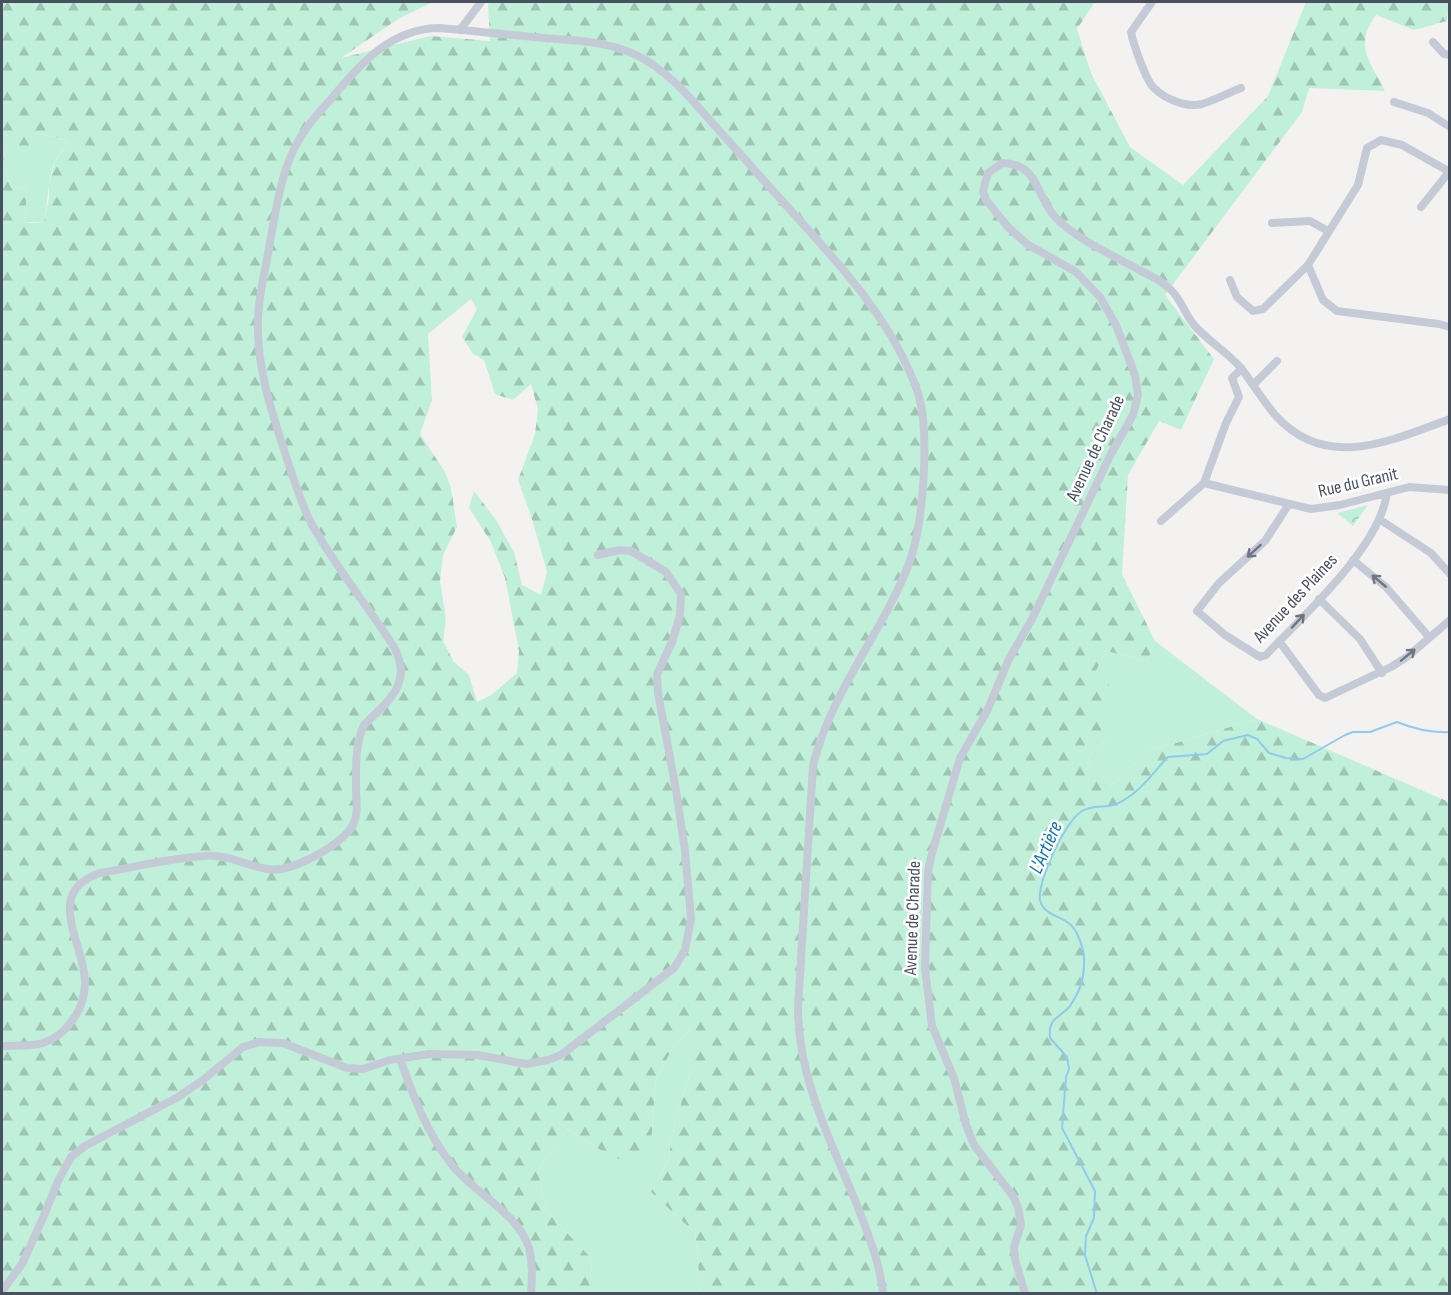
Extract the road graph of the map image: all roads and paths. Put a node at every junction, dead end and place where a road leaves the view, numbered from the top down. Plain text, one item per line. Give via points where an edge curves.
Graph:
1 (481, 2) edge
2 (1152, 2) edge
3 (460, 30) junction
4 (1433, 42) dead end
5 (1449, 55) edge
6 (1241, 88) dead end
7 (1394, 102) dead end
8 (1449, 127) edge
9 (1449, 172) edge
10 (1421, 207) dead end
11 (1272, 223) dead end
12 (1328, 231) junction
13 (1308, 265) junction
14 (1230, 280) dead end
15 (1449, 327) edge
16 (1277, 361) dead end
17 (1241, 369) junction
18 (1253, 385) junction
19 (1449, 418) edge
20 (1204, 483) junction
21 (1449, 490) edge
22 (1387, 493) junction
23 (1289, 504) junction
24 (1379, 519) junction
25 (1161, 521) dead end
26 (598, 555) dead end
27 (1353, 560) junction
28 (1449, 574) edge
29 (1319, 599) junction
30 (1449, 620) edge
31 (1429, 637) junction
32 (1279, 641) junction
33 (1382, 673) junction
34 (2, 1046) edge
35 (400, 1059) junction
36 (2, 1291) edge
37 (531, 1293) edge
38 (883, 1293) edge
39 (1025, 1293) edge

1 - 3 street
2 - 6 street via 1131,32 1152,87 1185,104 1200,104
3 - 34 street via 421,30 389,41 347,79 301,135 282,180 260,307 258,337 266,390 309,520 402,665 402,679 395,693 361,732 354,824 336,844 280,870 206,855 86,878 75,888 70,903 85,981 78,1011 68,1027 52,1039
3 - 38 street via 608,45 652,64 743,157 858,286 889,333 918,394 924,442 913,553 897,592 821,736 813,766 798,1008 806,1075 875,1252
4 - 5 street
7 - 8 street via 1428,114
9 - 10 street
9 - 12 street via 1402,145 1381,140 1367,148 1358,185
11 - 12 street via 1310,221
12 - 13 street
13 - 14 street via 1263,309 1252,311 1237,297
13 - 15 street via 1323,300 1337,311
16 - 18 street
17 - 18 street, Avenue de Charade
17 - 20 street via 1233,378 1239,397
17 - 39 street, Avenue de Charade via 1192,322 1172,291 1055,217 1027,171 1019,165 1002,163 988,173 983,191 995,213 1027,244 1076,272 1100,297 1116,325 1135,375 1138,395 1132,415 1009,659 987,711 960,758 928,872 925,968 932,1026 954,1078 974,1145 1018,1207 1021,1225 1014,1247
18 - 19 street, Avenue de Charade via 1292,429 1308,440 1328,446 1377,445
20 - 23 street, Rue du Granit
20 - 25 street
21 - 22 street, Rue du Granit via 1409,487
22 - 23 street, Rue du Granit via 1311,509
22 - 24 street, Avenue des Plaines
23 -> 32 street, Avenue des Plaines via 1265,541 1219,583 1197,611 1260,657
24 - 27 street, Avenue des Plaines
24 - 28 street via 1431,553
26 - 35 street via 631,551 666,572 681,594 672,642 657,674 685,851 691,919 685,950 674,968 554,1058 526,1064 478,1055 429,1054
27 - 29 street, Avenue des Plaines
31 -> 27 street via 1386,587
32 -> 29 street, Avenue des Plaines
29 - 33 street via 1360,639
30 - 31 street
33 -> 31 street
32 - 33 street via 1322,697
35 - 36 street via 363,1069 347,1068 283,1043 260,1042 243,1047 178,1097 71,1157 22,1264
35 - 37 street via 423,1122 452,1166 513,1221 529,1246

